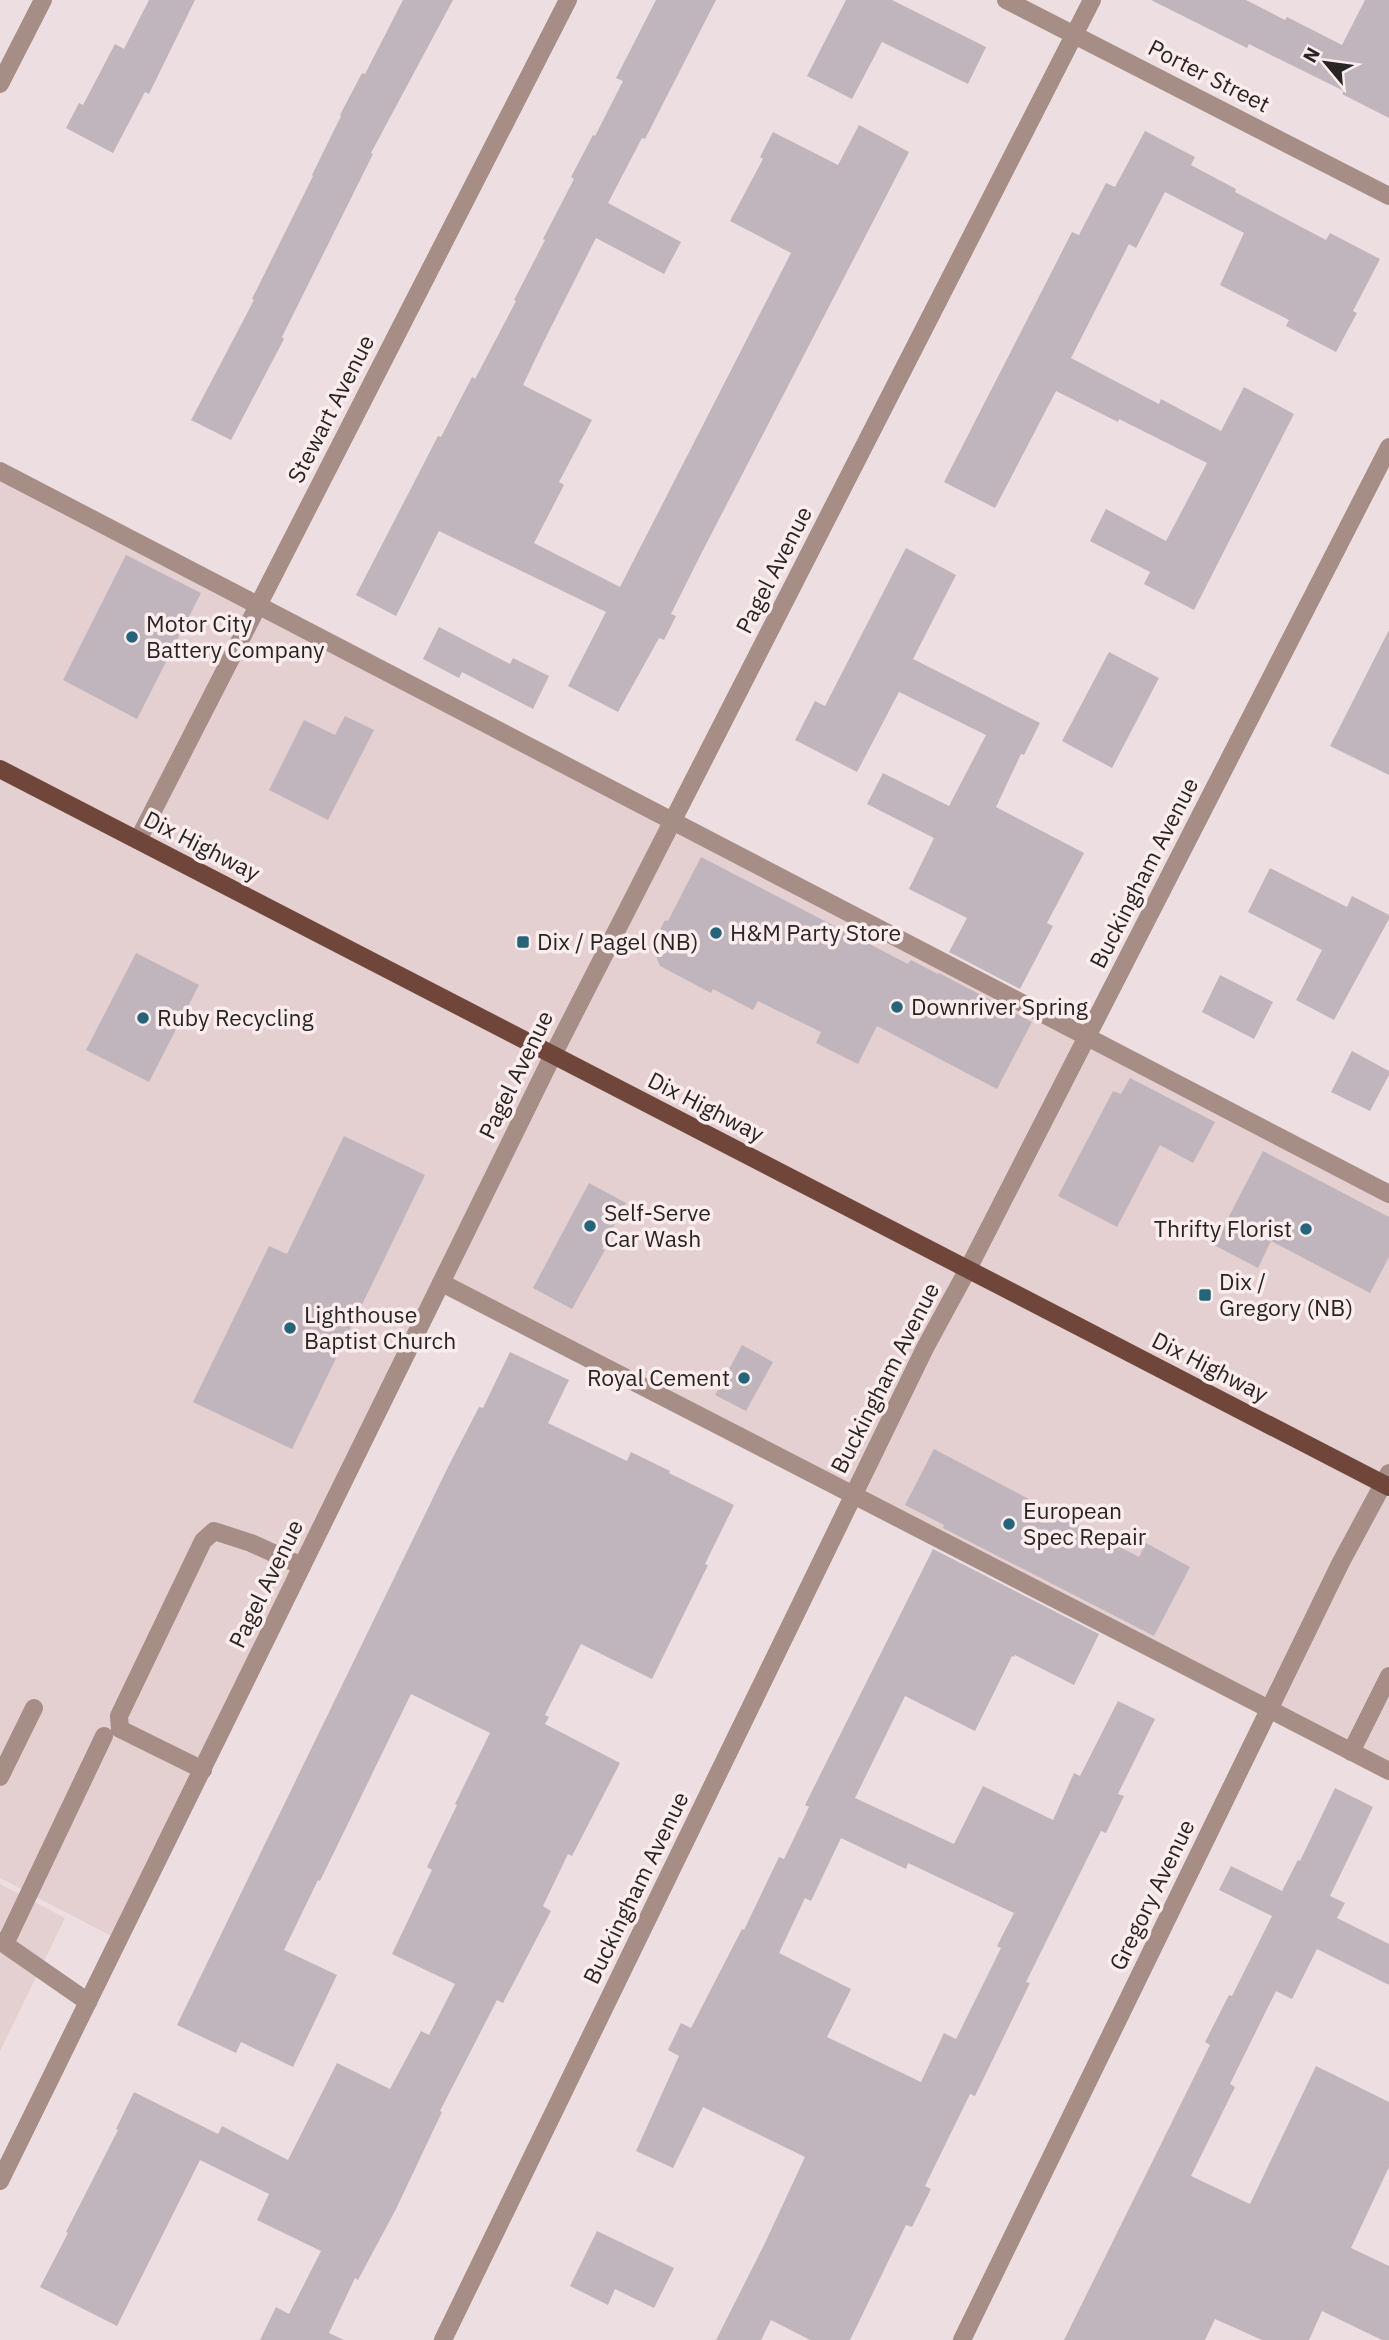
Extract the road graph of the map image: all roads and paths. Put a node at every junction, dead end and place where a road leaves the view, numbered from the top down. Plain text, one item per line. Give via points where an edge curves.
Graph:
1 (43, 0) edge
2 (568, 0) edge
3 (1006, 0) edge
4 (1092, 0) edge
5 (1074, 34) junction
6 (0, 84) edge
7 (1389, 196) edge
8 (1389, 447) edge
9 (0, 471) edge
10 (258, 605) junction
11 (0, 769) edge
12 (673, 821) junction
13 (138, 840) junction
14 (1088, 1037) junction
15 (553, 1055) junction
16 (1389, 1194) edge
17 (968, 1269) junction
18 (442, 1283) junction
19 (1387, 1482) edge
20 (854, 1496) junction
21 (302, 1566) junction
22 (1389, 1676) edge
23 (34, 1708) dead end
24 (1269, 1709) junction
25 (104, 1736) dead end
26 (1352, 1752) junction
27 (203, 1770) junction
28 (1389, 1771) edge
29 (0, 1777) edge
30 (3, 1943) edge
31 (88, 2002) junction
32 (0, 2181) edge
33 (443, 2340) edge
34 (962, 2340) edge

1 - 6 street
2 - 10 street, Stewart Avenue
3 - 5 street, Porter Street
4 - 5 street, Pagel Avenue
5 - 7 street, Porter Street
5 - 12 street, Pagel Avenue
8 - 14 street, Buckingham Avenue
9 - 10 street
10 - 12 street
10 - 13 street, Stewart Avenue
11 - 13 main road, Dix Highway
12 - 14 street
12 - 15 street, Pagel Avenue
13 - 15 main road, Dix Highway
14 - 16 street
14 - 17 street, Buckingham Avenue
15 - 17 main road, Dix Highway
15 - 18 street, Pagel Avenue
17 - 19 main road, Dix Highway
17 - 20 street, Buckingham Avenue
18 - 20 street
18 - 21 street, Pagel Avenue
19 - 24 street, Gregory Avenue via 1340,1564
20 - 24 street
20 - 33 street, Buckingham Avenue
21 - 27 street, Pagel Avenue
21 - 27 street via 214,1531 203,1541 119,1716 120,1729
22 - 26 street
23 - 29 street
24 - 26 street
24 - 34 street, Gregory Avenue
25 - 30 street
26 - 28 street
27 - 31 street, Pagel Avenue
30 - 31 street
31 - 32 street, Pagel Avenue

